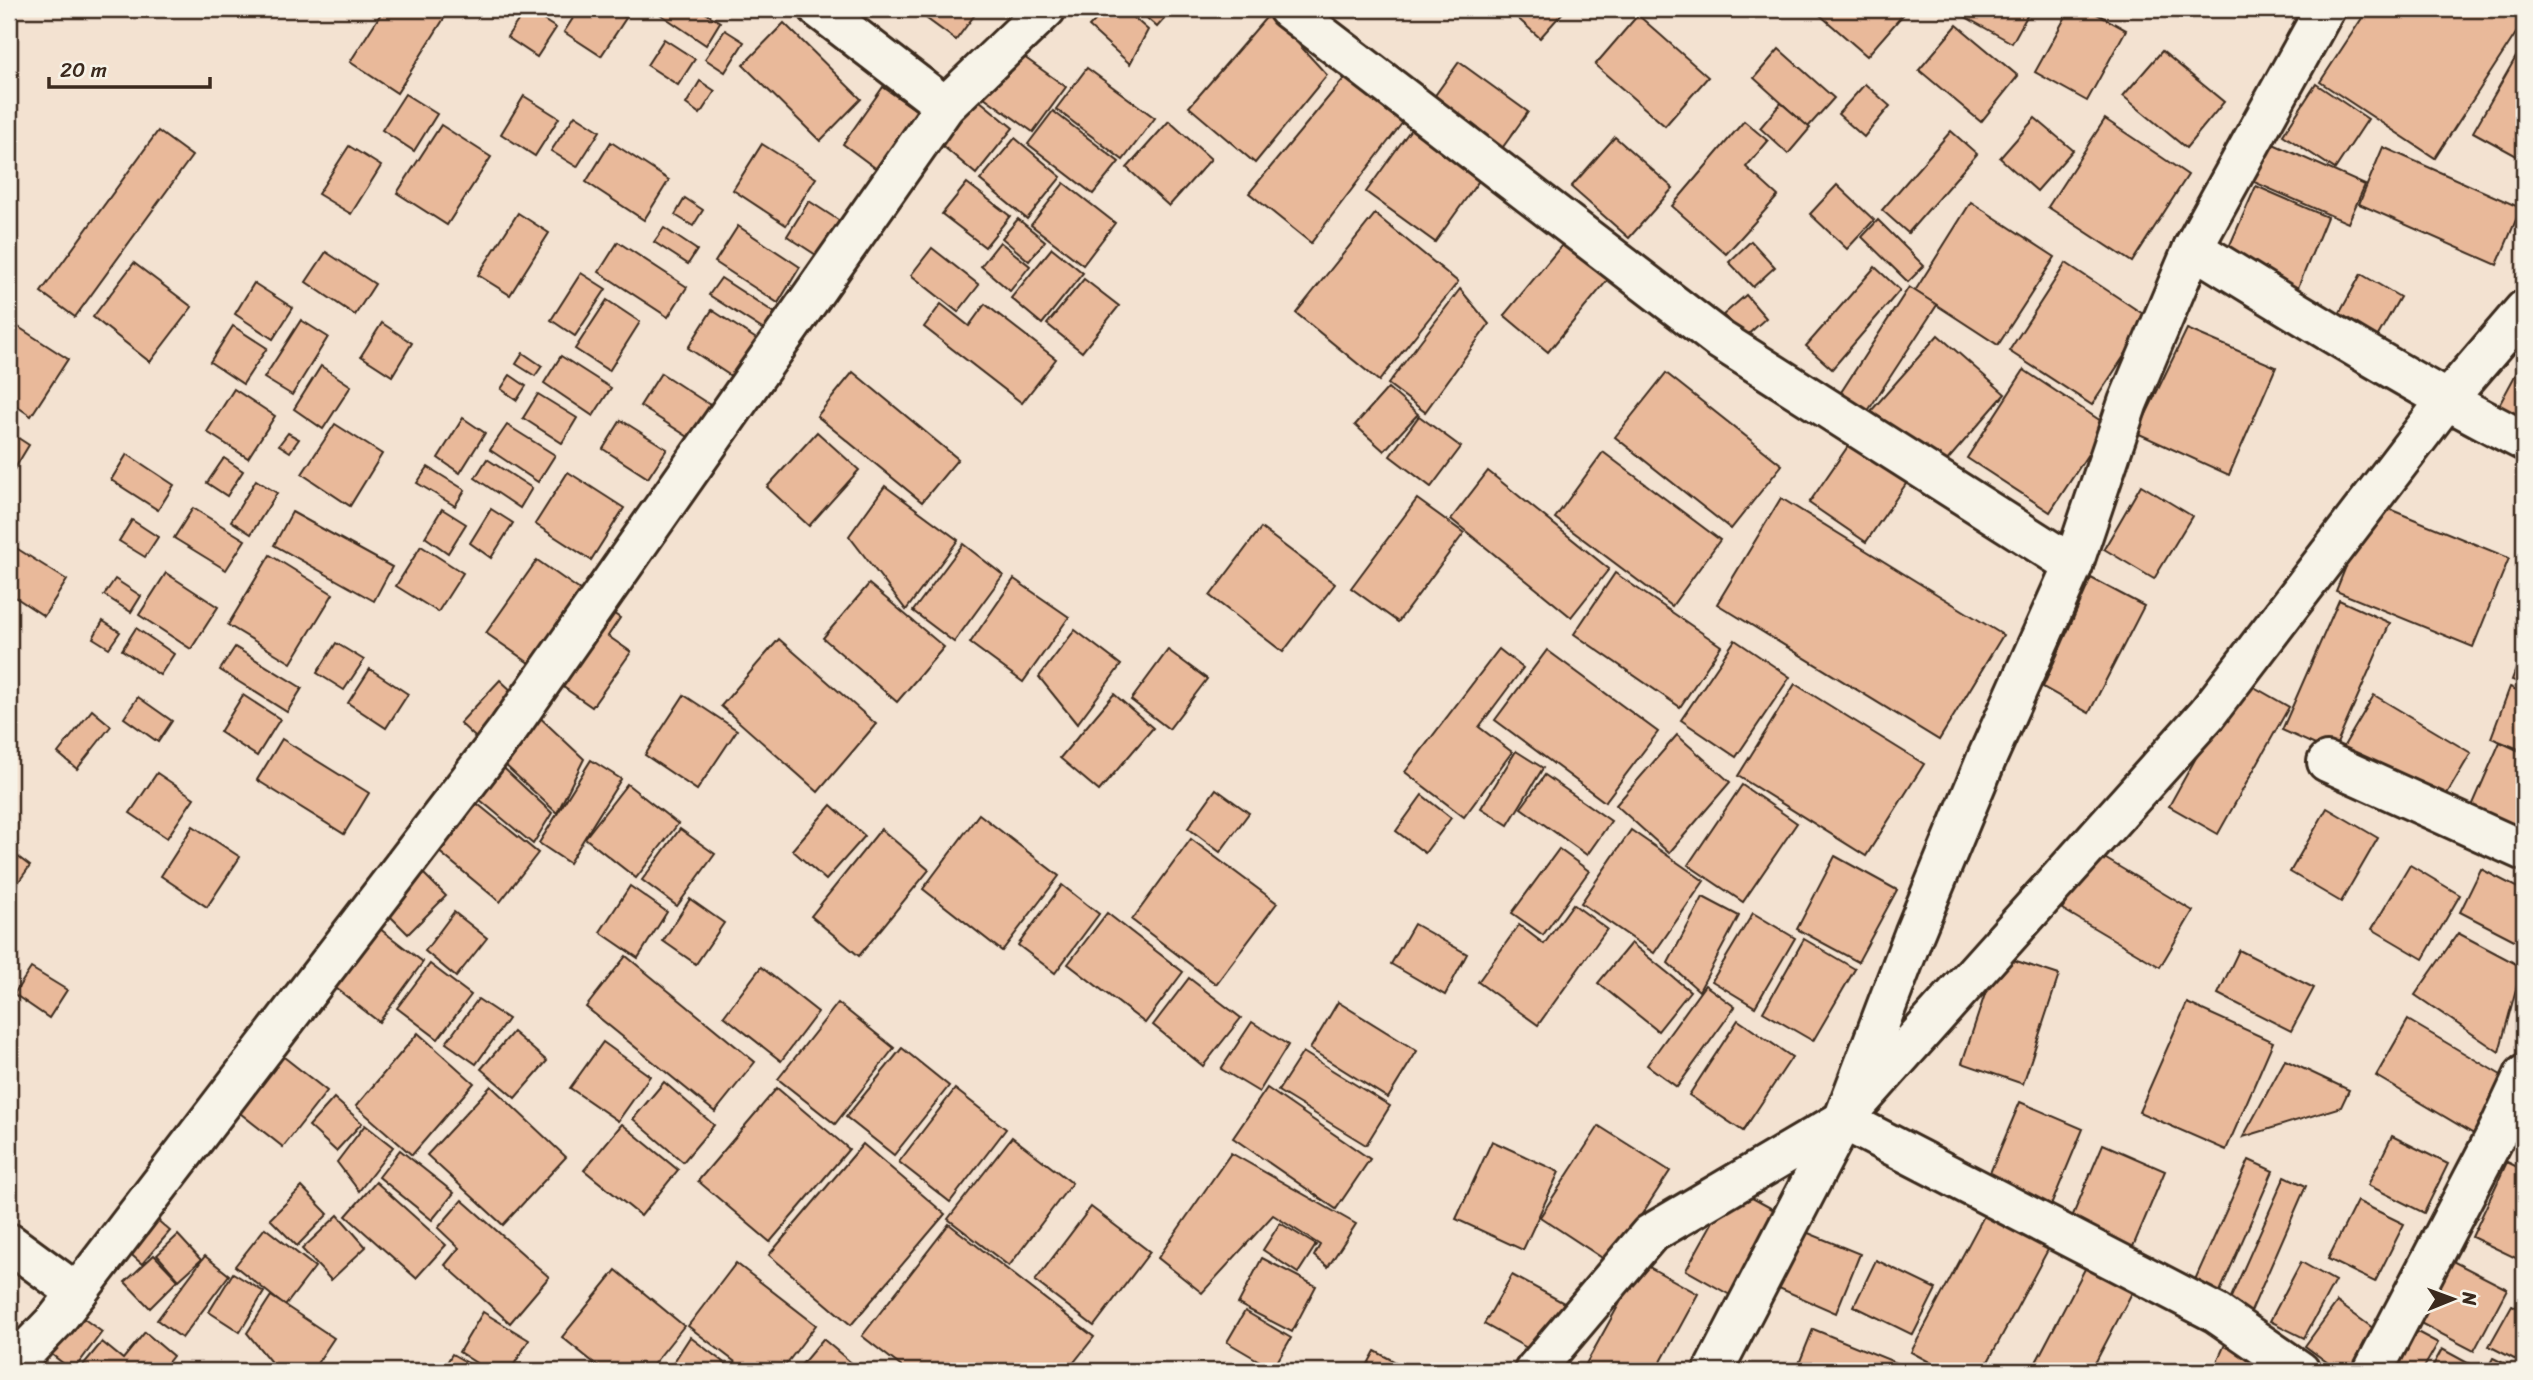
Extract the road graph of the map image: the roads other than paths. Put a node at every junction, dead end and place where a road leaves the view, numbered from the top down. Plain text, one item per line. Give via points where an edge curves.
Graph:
1 (819, 9) edge
2 (1046, 9) edge
3 (1288, 9) edge
4 (2325, 9) edge
5 (945, 106) junction
6 (2193, 248) junction
7 (2524, 310) edge
8 (2446, 401) junction
9 (2524, 440) edge
10 (2073, 565) junction
11 (2327, 762) dead end
12 (2524, 851) edge
13 (2524, 1075) edge
14 (1843, 1121) junction
15 (9, 1243) edge
16 (77, 1293) junction
17 (9, 1369) edge
18 (1534, 1371) edge
19 (1713, 1371) edge
20 (2300, 1371) edge
21 (2373, 1371) edge

1 - 5 street
2 - 5 street
3 - 10 street via 1720,340
4 - 6 street
5 - 16 street via 509,728
6 - 8 street
6 - 10 street via 2128,402
7 - 8 street
8 - 9 street
8 - 14 street via 2207,714
10 - 14 street via 1914,934
11 - 12 street
13 - 21 street
14 - 18 street via 1650,1234
14 - 19 street
14 - 20 street via 2216,1313
15 - 16 street
16 - 17 street

